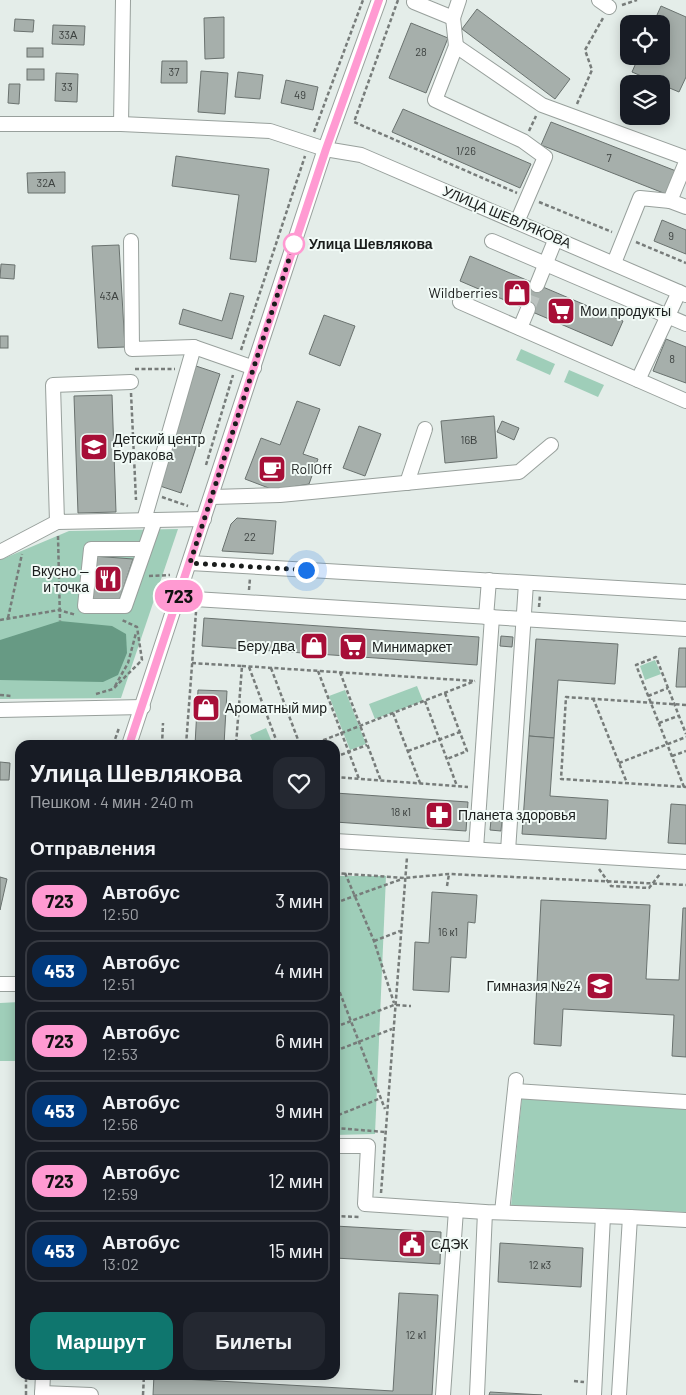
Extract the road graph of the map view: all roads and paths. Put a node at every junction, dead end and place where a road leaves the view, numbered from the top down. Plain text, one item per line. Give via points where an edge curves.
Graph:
1 (123, 0) edge
2 (363, 0) edge
3 (379, 0) edge
4 (398, 0) edge
5 (413, 0) edge
6 (459, 0) edge
7 (636, 0) edge
8 (604, 4) edge
9 (453, 18) junction
10 (456, 46) junction
11 (542, 105) junction
12 (572, 116) junction
13 (354, 122) dead end
14 (0, 124) edge
15 (121, 124) junction
16 (523, 141) junction
17 (309, 144) junction
18 (326, 149) junction
19 (686, 160) edge
20 (670, 201) junction
21 (686, 207) edge
22 (517, 222) junction
23 (556, 238) junction
24 (492, 240) dead end
25 (131, 241) dead end
26 (614, 263) junction
27 (546, 264) junction
28 (538, 285) tunnel mouth
29 (682, 294) edge
30 (460, 302) dead end
31 (528, 310) tunnel mouth
32 (666, 316) junction
33 (686, 324) edge
34 (520, 328) junction
35 (194, 347) junction
36 (237, 362) junction
37 (254, 368) junction
38 (188, 369) junction
39 (131, 376) junction
40 (638, 380) junction
41 (686, 401) edge
42 (425, 429) dead end
43 (551, 445) dead end
44 (204, 472) dead end
45 (407, 483) junction
46 (151, 494) junction
47 (212, 497) junction
48 (136, 501) dead end
49 (190, 519) junction
50 (204, 519) junction
51 (149, 520) junction
52 (57, 522) junction
53 (26, 538) junction
54 (144, 549) junction
55 (0, 552) edge
56 (190, 563) junction
57 (250, 566) junction
58 (136, 577) junction
59 (489, 580) junction
60 (526, 583) junction
61 (167, 584) dead end
62 (686, 592) edge
63 (249, 596) dead end
64 (178, 598) junction
65 (196, 608) dead end
66 (59, 610) junction
67 (81, 616) dead end
68 (489, 617) junction
69 (8, 618) junction
70 (113, 619) dead end
71 (524, 619) junction
72 (0, 620) edge
73 (60, 621) dead end
74 (137, 627) junction
75 (686, 629) edge
76 (145, 652) dead end
77 (142, 660) junction
78 (192, 663) junction
79 (242, 666) junction
80 (249, 667) junction
81 (271, 668) junction
82 (139, 669) dead end
83 (318, 671) junction
84 (340, 672) junction
85 (668, 688) junction
86 (113, 689) junction
87 (445, 693) junction
88 (0, 695) edge
89 (16, 696) dead end
90 (89, 696) dead end
91 (648, 696) junction
92 (594, 698) junction
93 (425, 701) junction
94 (651, 702) junction
95 (674, 704) junction
96 (686, 705) edge
97 (143, 707) junction
98 (0, 710) edge
99 (393, 713) junction
100 (679, 716) junction
101 (163, 723) dead end
102 (659, 723) junction
103 (360, 726) junction
104 (119, 728) dead end
105 (460, 732) junction
106 (342, 733) junction
107 (686, 736) edge
108 (440, 739) junction
109 (115, 740) edge
110 (131, 740) edge
111 (162, 740) edge
112 (186, 740) edge
113 (236, 740) edge
114 (276, 740) edge
115 (298, 740) edge
116 (324, 740) edge
117 (367, 744) junction
118 (667, 744) junction
119 (408, 751) junction
120 (686, 751) edge
121 (348, 752) junction
122 (340, 755) edge
123 (672, 756) junction
124 (447, 759) junction
125 (619, 763) junction
126 (340, 777) edge
127 (359, 779) junction
128 (381, 780) junction
129 (420, 783) junction
130 (627, 783) junction
131 (457, 786) junction
132 (469, 787) dead end
133 (685, 787) edge
134 (340, 841) edge
135 (476, 849) junction
136 (508, 851) junction
137 (407, 857) dead end
138 (686, 862) edge
139 (340, 872) edge
140 (345, 873) junction
141 (449, 874) junction
142 (404, 878) junction
143 (686, 885) edge
144 (447, 886) dead end
145 (355, 896) junction
146 (340, 901) edge
147 (401, 930) junction
148 (374, 941) junction
149 (0, 984) edge
150 (15, 984) edge
151 (340, 993) edge
152 (394, 1005) junction
153 (411, 1006) dead end
154 (351, 1021) junction
155 (340, 1025) edge
156 (392, 1029) junction
157 (359, 1042) junction
158 (340, 1049) edge
159 (381, 1098) junction
160 (686, 1102) edge
161 (386, 1112) junction
162 (340, 1114) edge
163 (340, 1128) edge
164 (385, 1132) junction
165 (340, 1146) edge
166 (380, 1206) junction
167 (456, 1210) junction
168 (485, 1212) junction
169 (502, 1212) junction
170 (340, 1216) edge
171 (603, 1216) junction
172 (362, 1217) dead end
173 (630, 1217) junction
174 (686, 1220) edge
175 (26, 1380) edge
176 (42, 1380) edge
177 (144, 1380) edge
178 (42, 1394) edge
179 (26, 1395) edge
180 (78, 1395) edge
181 (91, 1395) edge
182 (143, 1395) edge
183 (443, 1395) edge
184 (477, 1395) edge
185 (594, 1395) edge
186 (619, 1395) edge

1 - 15 street
2 - 17 path
3 - 18 street
4 - 13 path
5 - 9 street
6 - 9 street
7 - 8 path
8 - 12 path via 585,50 592,70
9 - 10 street
10 - 11 street
10 - 16 street via 434,100
11 - 12 street
11 - 16 path
12 - 19 street
14 - 15 street, УЛИЦА ШЕВЛЯКОВА
15 - 17 street, УЛИЦА ШЕВЛЯКОВА via 270,131
16 - 22 street via 545,156
17 - 18 street, УЛИЦА ШЕВЛЯКОВА
17 - 36 path
18 - 22 street, УЛИЦА ШЕВЛЯКОВА via 360,155
18 - 37 street
19 - 20 street
20 - 21 street
20 - 26 street via 640,198
22 - 23 street, УЛИЦА ШЕВЛЯКОВА
23 - 26 street, УЛИЦА ШЕВЛЯКОВА
23 - 27 street
24 - 27 street
25 - 35 street via 132,349
26 - 29 street, УЛИЦА ШЕВЛЯКОВА
27 - 28 street
27 - 32 street
29 - 32 street
30 - 34 street
31 - 34 street
32 - 33 street
32 - 40 street
34 - 40 street
35 - 36 street
35 - 38 street
36 - 37 street
36 - 44 path
37 - 47 street
38 - 39 path
38 - 46 street
39 - 48 path
39 - 52 street via 53,385
40 - 41 street
42 - 45 street
43 - 45 street via 519,472
45 - 47 street via 280,495
46 - 49 path via 193,508
46 - 51 street
47 - 50 street
49 - 50 street
49 - 51 street
50 - 56 street
51 - 52 street
51 - 54 street
52 - 53 street
52 - 66 path
53 - 55 street
53 - 69 path
54 - 58 street
54 - 58 street via 91,549 85,606 125,606
56 - 57 street
56 - 64 street
57 - 59 street
57 - 63 path
58 - 61 path via 170,575
59 - 60 street
59 - 68 street
60 - 62 street
60 - 71 street
64 - 68 street
64 - 97 street
65 - 78 path
66 - 67 path
66 - 69 path
66 - 73 path
68 - 71 street
68 - 135 street
69 - 72 path
70 - 74 path
71 - 75 street
71 - 136 street
74 - 77 path
74 - 86 path via 128,663
76 - 77 path
77 - 82 path
77 - 86 path
78 - 79 path
78 - 112 path
79 - 80 path
79 - 113 path
80 - 81 path
80 - 114 path
81 - 83 path
81 - 115 path
83 - 84 path
83 - 106 path
84 - 87 path via 476,681
84 - 103 path
85 - 91 path
85 - 91 path via 656,657 636,665
85 - 95 path
86 - 90 path
87 - 93 path
87 - 105 path
88 - 89 path
91 - 94 path
92 - 94 path
92 - 125 path
92 - 130 path via 566,696 560,779
93 - 99 path
93 - 108 path
94 - 95 path
94 - 102 path
95 - 96 path
95 - 100 path
97 - 98 street
97 - 110 street
99 - 103 path
99 - 119 path
100 - 102 path
100 - 107 path
101 - 111 path
102 - 118 path
103 - 106 path
103 - 117 path
104 - 109 path
105 - 108 path
105 - 124 path via 467,751
106 - 116 path
106 - 121 path
107 - 118 path
108 - 119 path
108 - 124 path
117 - 121 path
117 - 128 path
118 - 123 path
118 - 125 path
119 - 129 path
120 - 123 path
121 - 122 path
121 - 127 path
123 - 133 path
124 - 131 path
125 - 130 path
126 - 127 path
127 - 128 path
128 - 129 path
129 - 131 path
130 - 133 path
131 - 132 path
134 - 135 street
135 - 136 street
136 - 138 street
137 - 142 path
139 - 140 path
140 - 142 path
140 - 145 path
141 - 142 path
141 - 143 path
141 - 144 path
142 - 145 path
142 - 147 path
145 - 146 path
145 - 148 path
147 - 148 path
147 - 152 path
148 - 152 path
149 - 150 street
151 - 154 path
152 - 153 path
152 - 154 path
152 - 156 path
154 - 155 path
154 - 157 path
156 - 157 path
156 - 161 path
157 - 158 path
157 - 159 path
159 - 161 path
159 - 162 path
160 - 169 street via 515,1085
161 - 164 path
163 - 164 path
164 - 166 path
165 - 166 street via 368,1146 366,1204
166 - 167 street
167 - 168 street
167 - 183 street
168 - 169 street
168 - 184 street
169 - 171 street
170 - 172 path
171 - 173 street
171 - 185 street
173 - 174 street
173 - 186 street
175 - 179 path
176 - 178 street
177 - 182 path
178 - 180 street
180 - 181 street

